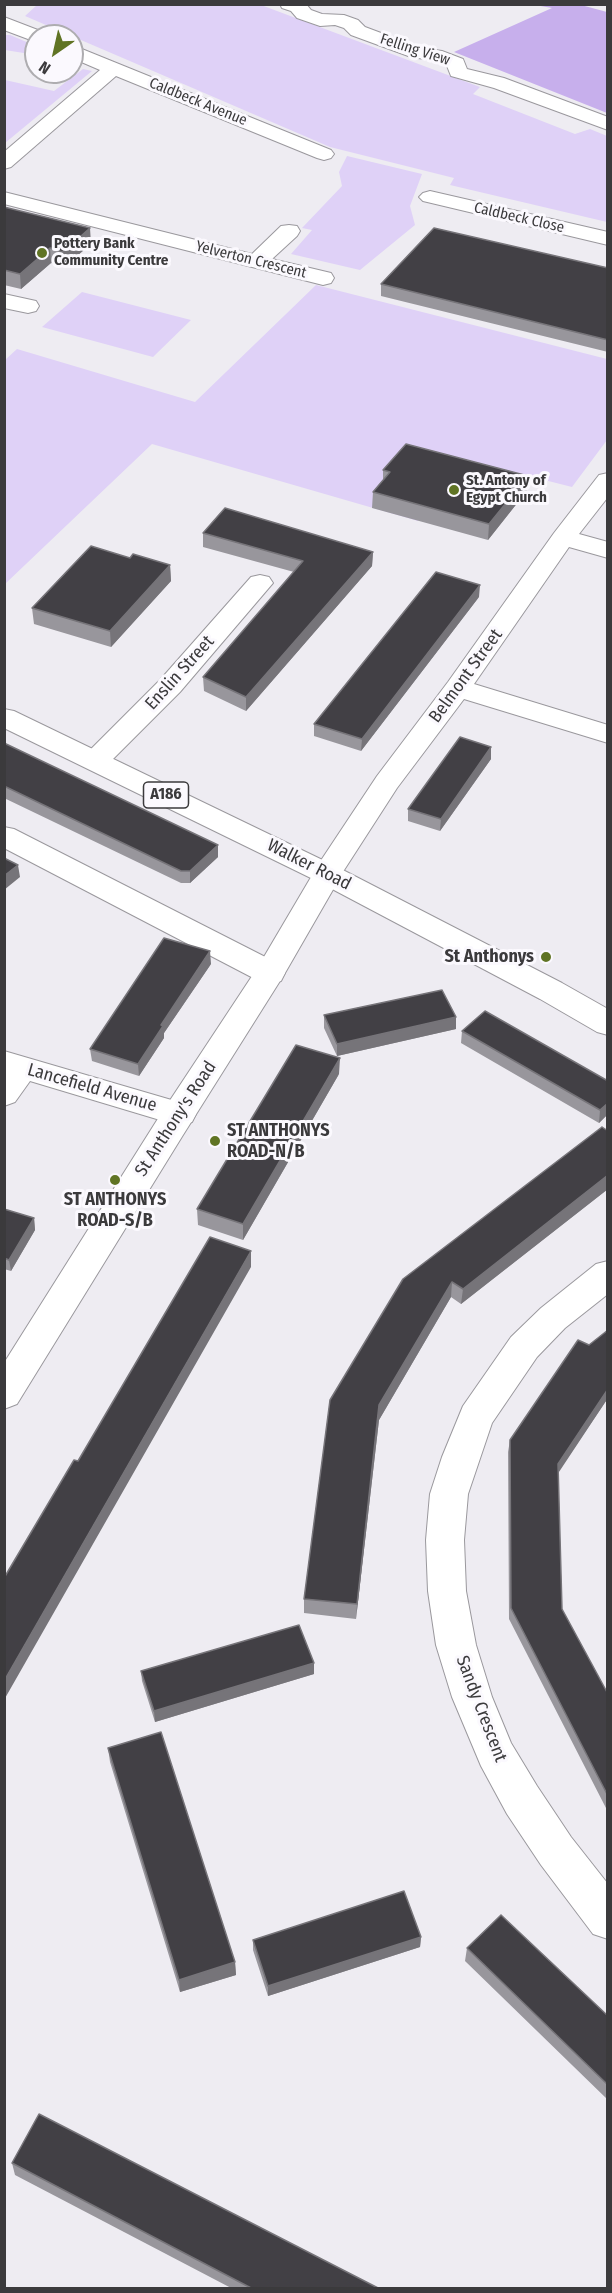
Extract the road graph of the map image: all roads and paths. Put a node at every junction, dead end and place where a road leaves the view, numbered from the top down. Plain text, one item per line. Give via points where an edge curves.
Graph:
1 (289, 4) edge
2 (4, 23) edge
3 (24, 31) edge
4 (84, 56) edge
5 (114, 68) junction
6 (608, 124) edge
7 (324, 154) dead end
8 (4, 163) edge
9 (430, 197) dead end
10 (4, 198) edge
11 (290, 231) dead end
12 (608, 239) edge
13 (257, 261) junction
14 (323, 278) dead end
15 (4, 301) edge
16 (28, 306) dead end
17 (608, 480) edge
18 (563, 538) junction
19 (608, 550) edge
20 (260, 583) dead end
21 (458, 688) junction
22 (4, 717) edge
23 (608, 734) edge
24 (96, 760) junction
25 (4, 836) edge
26 (327, 874) junction
27 (270, 974) junction
28 (608, 1024) edge
29 (13, 1065) edge
30 (4, 1094) edge
31 (180, 1114) junction
32 (608, 1274) edge
33 (4, 1394) edge
34 (608, 1918) edge

1 - 6 street, Felling View via 304,15 320,20 338,19 358,31 456,63 458,72 497,82
2 - 3 street
4 - 5 street, Caldbeck Avenue
5 - 7 street, Caldbeck Avenue
5 - 8 street
9 - 12 street, Caldbeck Close
10 - 13 street, Yelverton Crescent
11 - 13 street
13 - 14 street, Yelverton Crescent
15 - 16 street
17 - 18 street, Belmont Street
18 - 19 street
18 - 21 street, Belmont Street
20 - 24 street, Enslin Street via 170,686
21 - 23 street
21 - 26 street, Belmont Street via 374,801
22 - 24 street, Walker Road / A186
24 - 26 street, Walker Road / A186
25 - 27 street
26 - 27 street, St Anthony's Road
26 - 28 street, Walker Road / A186
27 - 31 street, St Anthony's Road
29 - 30 street
29 - 31 street, Lancefield Avenue
31 - 33 street, St Anthony's Road
32 - 34 street, Sandy Crescent via 524,1347 476,1417 449,1494 445,1540 447,1591 456,1645 495,1753 545,1834

